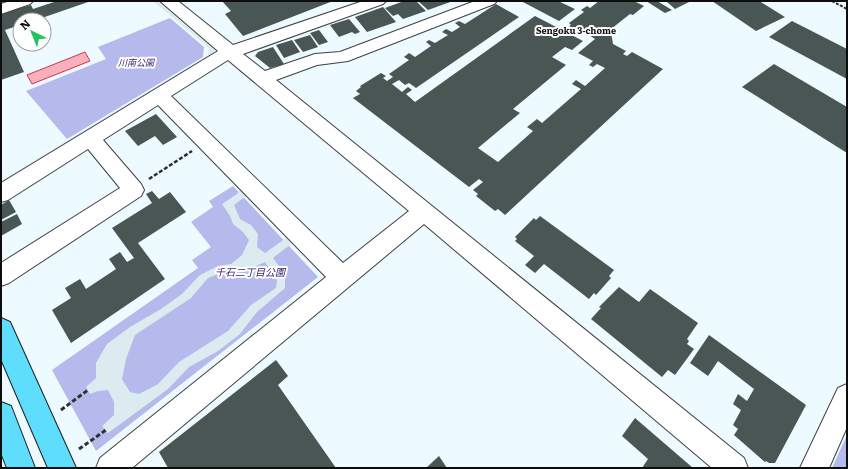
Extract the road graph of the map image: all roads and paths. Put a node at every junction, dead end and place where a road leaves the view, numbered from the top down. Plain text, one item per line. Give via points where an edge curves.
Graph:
1 (168, 1) edge
2 (378, 1) edge
3 (490, 1) edge
4 (832, 1) edge
5 (20, 2) edge
6 (1, 9) edge
7 (847, 9) edge
8 (231, 52) junction
9 (262, 78) junction
10 (159, 95) junction
11 (90, 138) junction
12 (206, 142) junction
13 (134, 190) junction
14 (1, 194) edge
15 (424, 211) junction
16 (1, 276) edge
17 (342, 277) junction
18 (1, 330) edge
19 (88, 390) dead end
20 (847, 398) edge
21 (61, 410) dead end
22 (1, 416) edge
23 (106, 430) dead end
24 (79, 449) dead end
25 (21, 468) edge
26 (62, 468) edge
27 (110, 468) edge
28 (734, 468) edge
29 (814, 468) edge

1 - 8 street
2 - 8 street
3 - 9 street via 342,57 315,60
4 - 7 path
5 - 6 street
8 - 9 street
8 - 10 street
9 - 15 street
10 - 11 street
10 - 12 street
11 - 13 street
11 - 14 street
12 - 13 path
12 - 17 street
13 - 16 street
15 - 17 street
15 - 28 street
17 - 27 street
18 - 26 main road
19 - 21 path
20 - 29 street
22 - 25 main road
23 - 24 path

